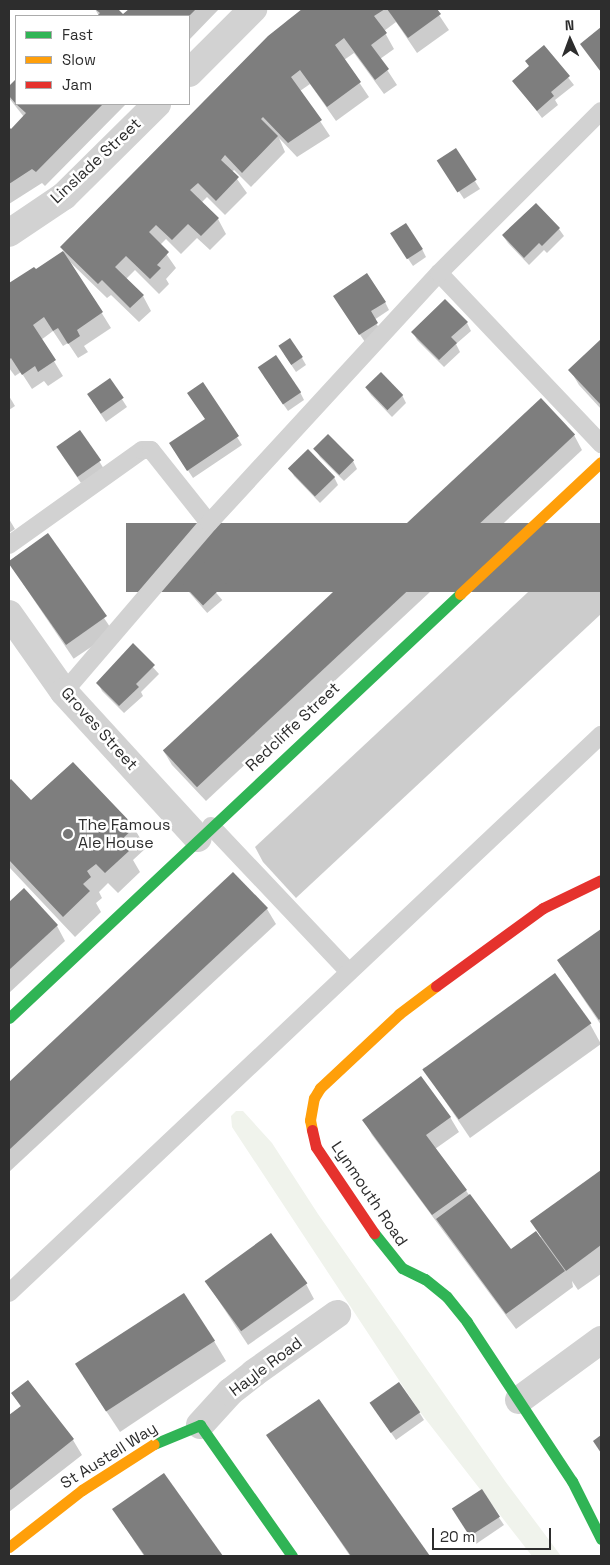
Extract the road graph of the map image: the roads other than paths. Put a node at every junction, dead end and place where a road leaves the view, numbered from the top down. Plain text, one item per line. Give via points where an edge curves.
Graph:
1 (253, 9) edge
2 (190, 71) edge
3 (156, 105) edge
4 (601, 111) edge
5 (9, 234) edge
6 (439, 273) junction
7 (601, 444) edge
8 (601, 462) edge
9 (209, 524) junction
10 (9, 545) edge
11 (9, 614) edge
12 (64, 692) junction
13 (601, 736) edge
14 (205, 832) junction
15 (601, 880) edge
16 (349, 972) junction
17 (9, 1018) edge
18 (9, 1293) edge
19 (337, 1314) dead end
20 (601, 1340) edge
21 (519, 1400) junction
22 (200, 1425) junction
23 (601, 1539) edge
24 (9, 1547) edge
25 (292, 1556) edge

1 - 2 street
3 - 5 street, Linslade Street via 64,196
4 - 6 lane
6 - 7 lane
6 - 9 lane
8 - 14 street, Redcliffe Street
9 - 10 lane via 151,450 142,450
9 - 12 lane
11 - 12 street, Groves Street
12 - 14 street, Groves Street
13 - 16 lane
14 - 16 lane
14 - 17 street, Redcliffe Street
15 - 21 street, Lynmouth Road via 543,908 399,1014 326,1082 314,1098 311,1110 316,1147 382,1245 402,1268 425,1279 447,1297
16 - 18 lane
19 - 22 street, Hayle Road via 230,1392
20 - 21 street
21 - 23 street, Lynmouth Road via 572,1481
22 - 24 street, St Austell Way via 159,1441 82,1490
22 - 25 street

